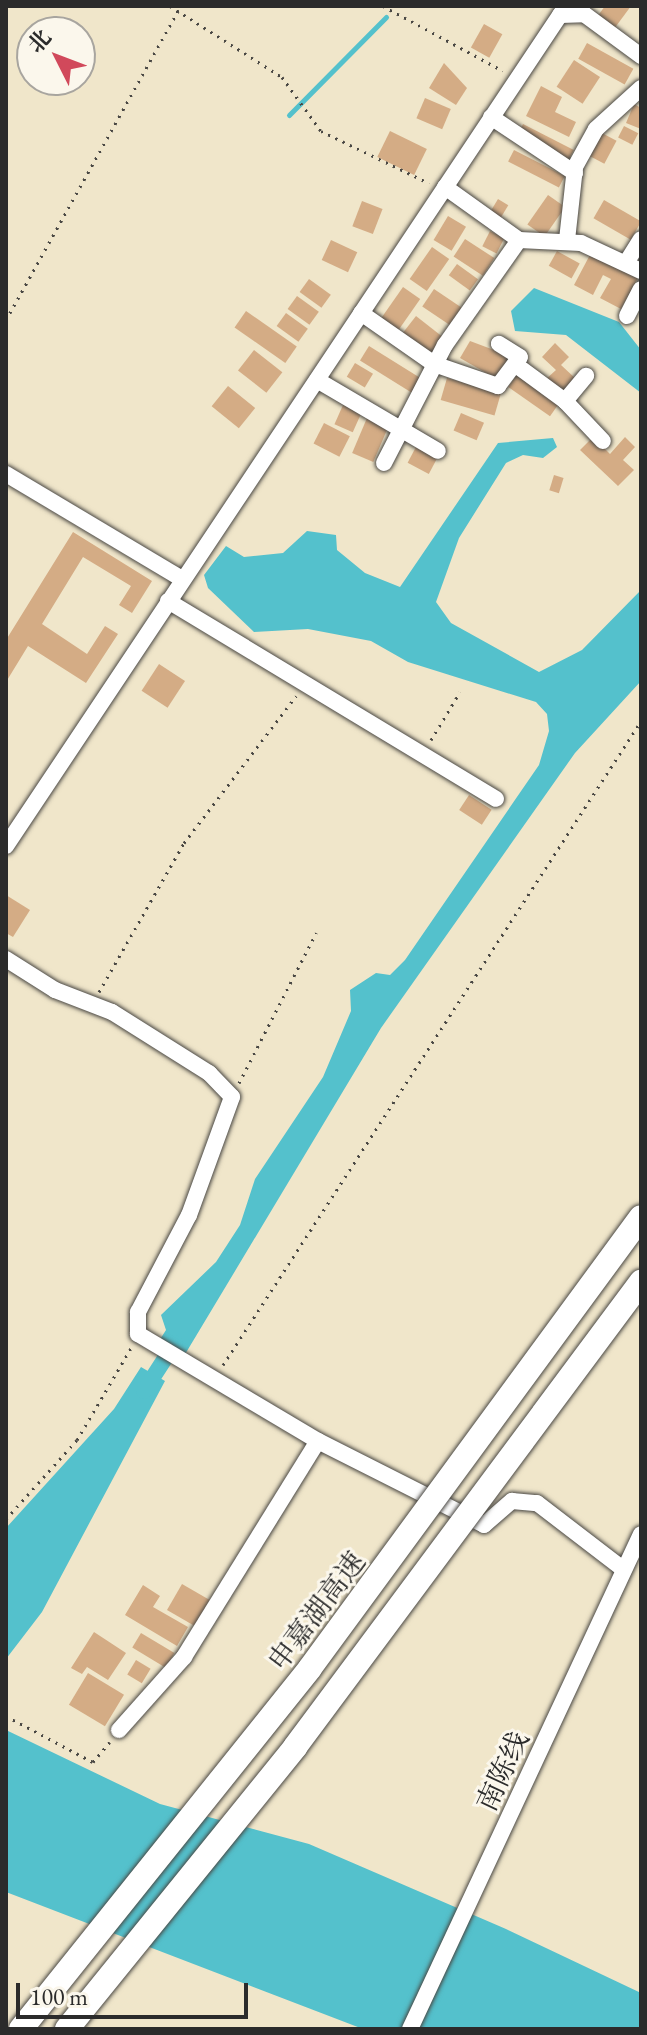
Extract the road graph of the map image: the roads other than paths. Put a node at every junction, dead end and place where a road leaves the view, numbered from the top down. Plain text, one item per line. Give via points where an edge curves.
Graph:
1 (563, 10) edge
2 (641, 56) edge
3 (641, 88) edge
4 (491, 117) junction
5 (575, 173) junction
6 (445, 187) junction
7 (641, 239) edge
8 (519, 240) junction
9 (567, 240) junction
10 (633, 267) edge
11 (641, 289) edge
12 (361, 313) junction
13 (627, 316) dead end
14 (499, 344) dead end
15 (434, 364) junction
16 (516, 365) junction
17 (586, 376) dead end
18 (317, 380) junction
19 (565, 401) junction
20 (400, 429) junction
21 (603, 441) dead end
22 (438, 451) dead end
23 (384, 463) dead end
24 (6, 474) edge
25 (182, 579) junction
26 (168, 601) junction
27 (496, 799) dead end
28 (6, 846) edge
29 (6, 959) edge
30 (641, 1217) edge
31 (641, 1282) edge
32 (318, 1441) junction
33 (641, 1534) edge
34 (623, 1569) junction
35 (119, 1730) road end
36 (21, 2029) edge
37 (67, 2029) edge
38 (410, 2029) edge

1 - 2 street via 584,14
1 - 4 street
3 - 5 street via 596,129
4 - 5 street via 516,140
4 - 6 street
5 - 9 street
6 - 8 street
6 - 12 street
7 - 10 street
8 - 9 street
8 - 15 street
9 - 10 street
11 - 13 street
12 - 15 street
12 - 18 street
14 - 16 street via 520,357
15 - 16 street via 498,386
15 - 20 street
16 - 19 street
17 - 19 street
18 - 20 street
18 - 25 street
19 - 21 street
20 - 22 street
20 - 23 street
24 - 25 street
25 - 26 street
26 - 27 street
26 - 28 street
29 - 32 street via 55,990 93,1002 209,1073 232,1097 184,1226 132,1327 182,1364
30 - 36 highway, 申嘉湖高速, bridge via 302,1679
31 - 37 highway, bridge via 304,1735
32 - 34 street via 484,1525 512,1501 537,1503
32 - 35 street via 184,1657
33 - 34 street, 南陈线
34 - 38 street, 南陈线

